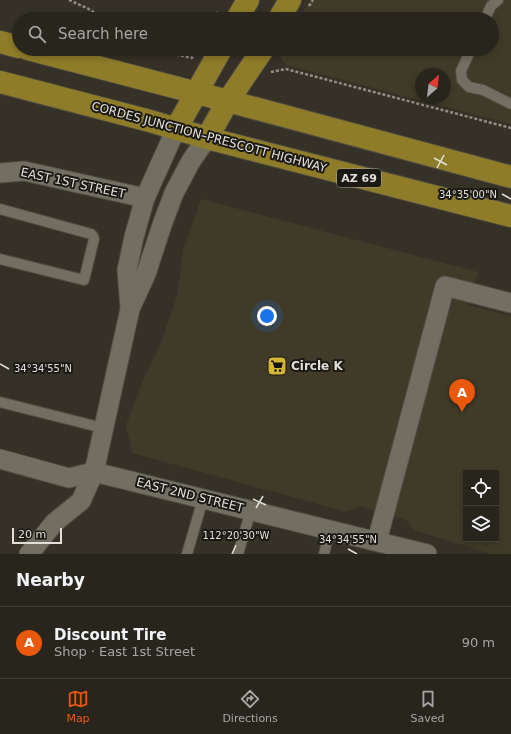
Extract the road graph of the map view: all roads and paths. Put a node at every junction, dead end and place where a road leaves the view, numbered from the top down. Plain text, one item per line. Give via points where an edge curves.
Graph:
1 (69, 0) edge
2 (248, 0) edge
3 (290, 0) edge
4 (498, 0) edge
5 (94, 12) edge
6 (241, 12) edge
7 (283, 12) edge
8 (488, 12) edge
9 (0, 42) edge
10 (12, 45) edge
11 (55, 56) edge
12 (183, 56) edge
13 (217, 56) edge
14 (257, 56) edge
15 (468, 56) edge
16 (192, 58) dead end
17 (271, 72) dead end
18 (0, 82) edge
19 (198, 93) junction
20 (228, 101) junction
21 (511, 104) edge
22 (511, 128) edge
23 (176, 129) junction
24 (207, 138) junction
25 (0, 173) edge
26 (511, 177) edge
27 (145, 198) junction
28 (0, 209) edge
29 (511, 216) edge
30 (0, 259) edge
31 (511, 303) edge
32 (130, 309) junction
33 (0, 402) edge
34 (103, 428) junction
35 (0, 459) edge
36 (94, 472) junction
37 (203, 499) junction
38 (251, 510) junction
39 (330, 530) junction
40 (377, 541) junction
41 (29, 554) edge
42 (187, 554) edge
43 (238, 554) edge
44 (324, 554) edge
45 (427, 554) edge

1 - 5 path
2 - 6 main road
3 - 7 main road
4 - 8 lane
9 - 10 main road
11 - 19 main road
12 - 16 path
13 - 19 main road
14 - 20 main road
15 - 21 lane via 461,71 462,80 469,87 483,90
17 - 22 path via 286,69
18 - 23 main road, CORDES JUNCTION–PRESCOTT HIGHWAY / AZ 69
19 - 20 main road
19 - 23 main road
20 - 24 main road
20 - 26 main road
23 - 24 main road, CORDES JUNCTION–PRESCOTT HIGHWAY / AZ 69
23 - 27 street
24 - 29 main road, CORDES JUNCTION–PRESCOTT HIGHWAY / AZ 69
24 - 32 street via 174,193 146,274
25 - 27 street, EAST 1ST STREET via 24,171
27 - 32 street via 127,270
28 - 30 lane via 91,234 94,239 84,280
31 - 40 street via 445,286
32 - 34 street
33 - 34 lane
34 - 36 street
35 - 36 street, EAST 2ND STREET via 69,478
36 - 37 street, EAST 2ND STREET
36 - 41 street via 81,501 54,523
37 - 38 street, EAST 2ND STREET
37 - 42 lane
38 - 39 street, EAST 2ND STREET
38 - 43 lane
39 - 40 street, EAST 2ND STREET
39 - 44 lane
40 - 45 street, EAST 2ND STREET

